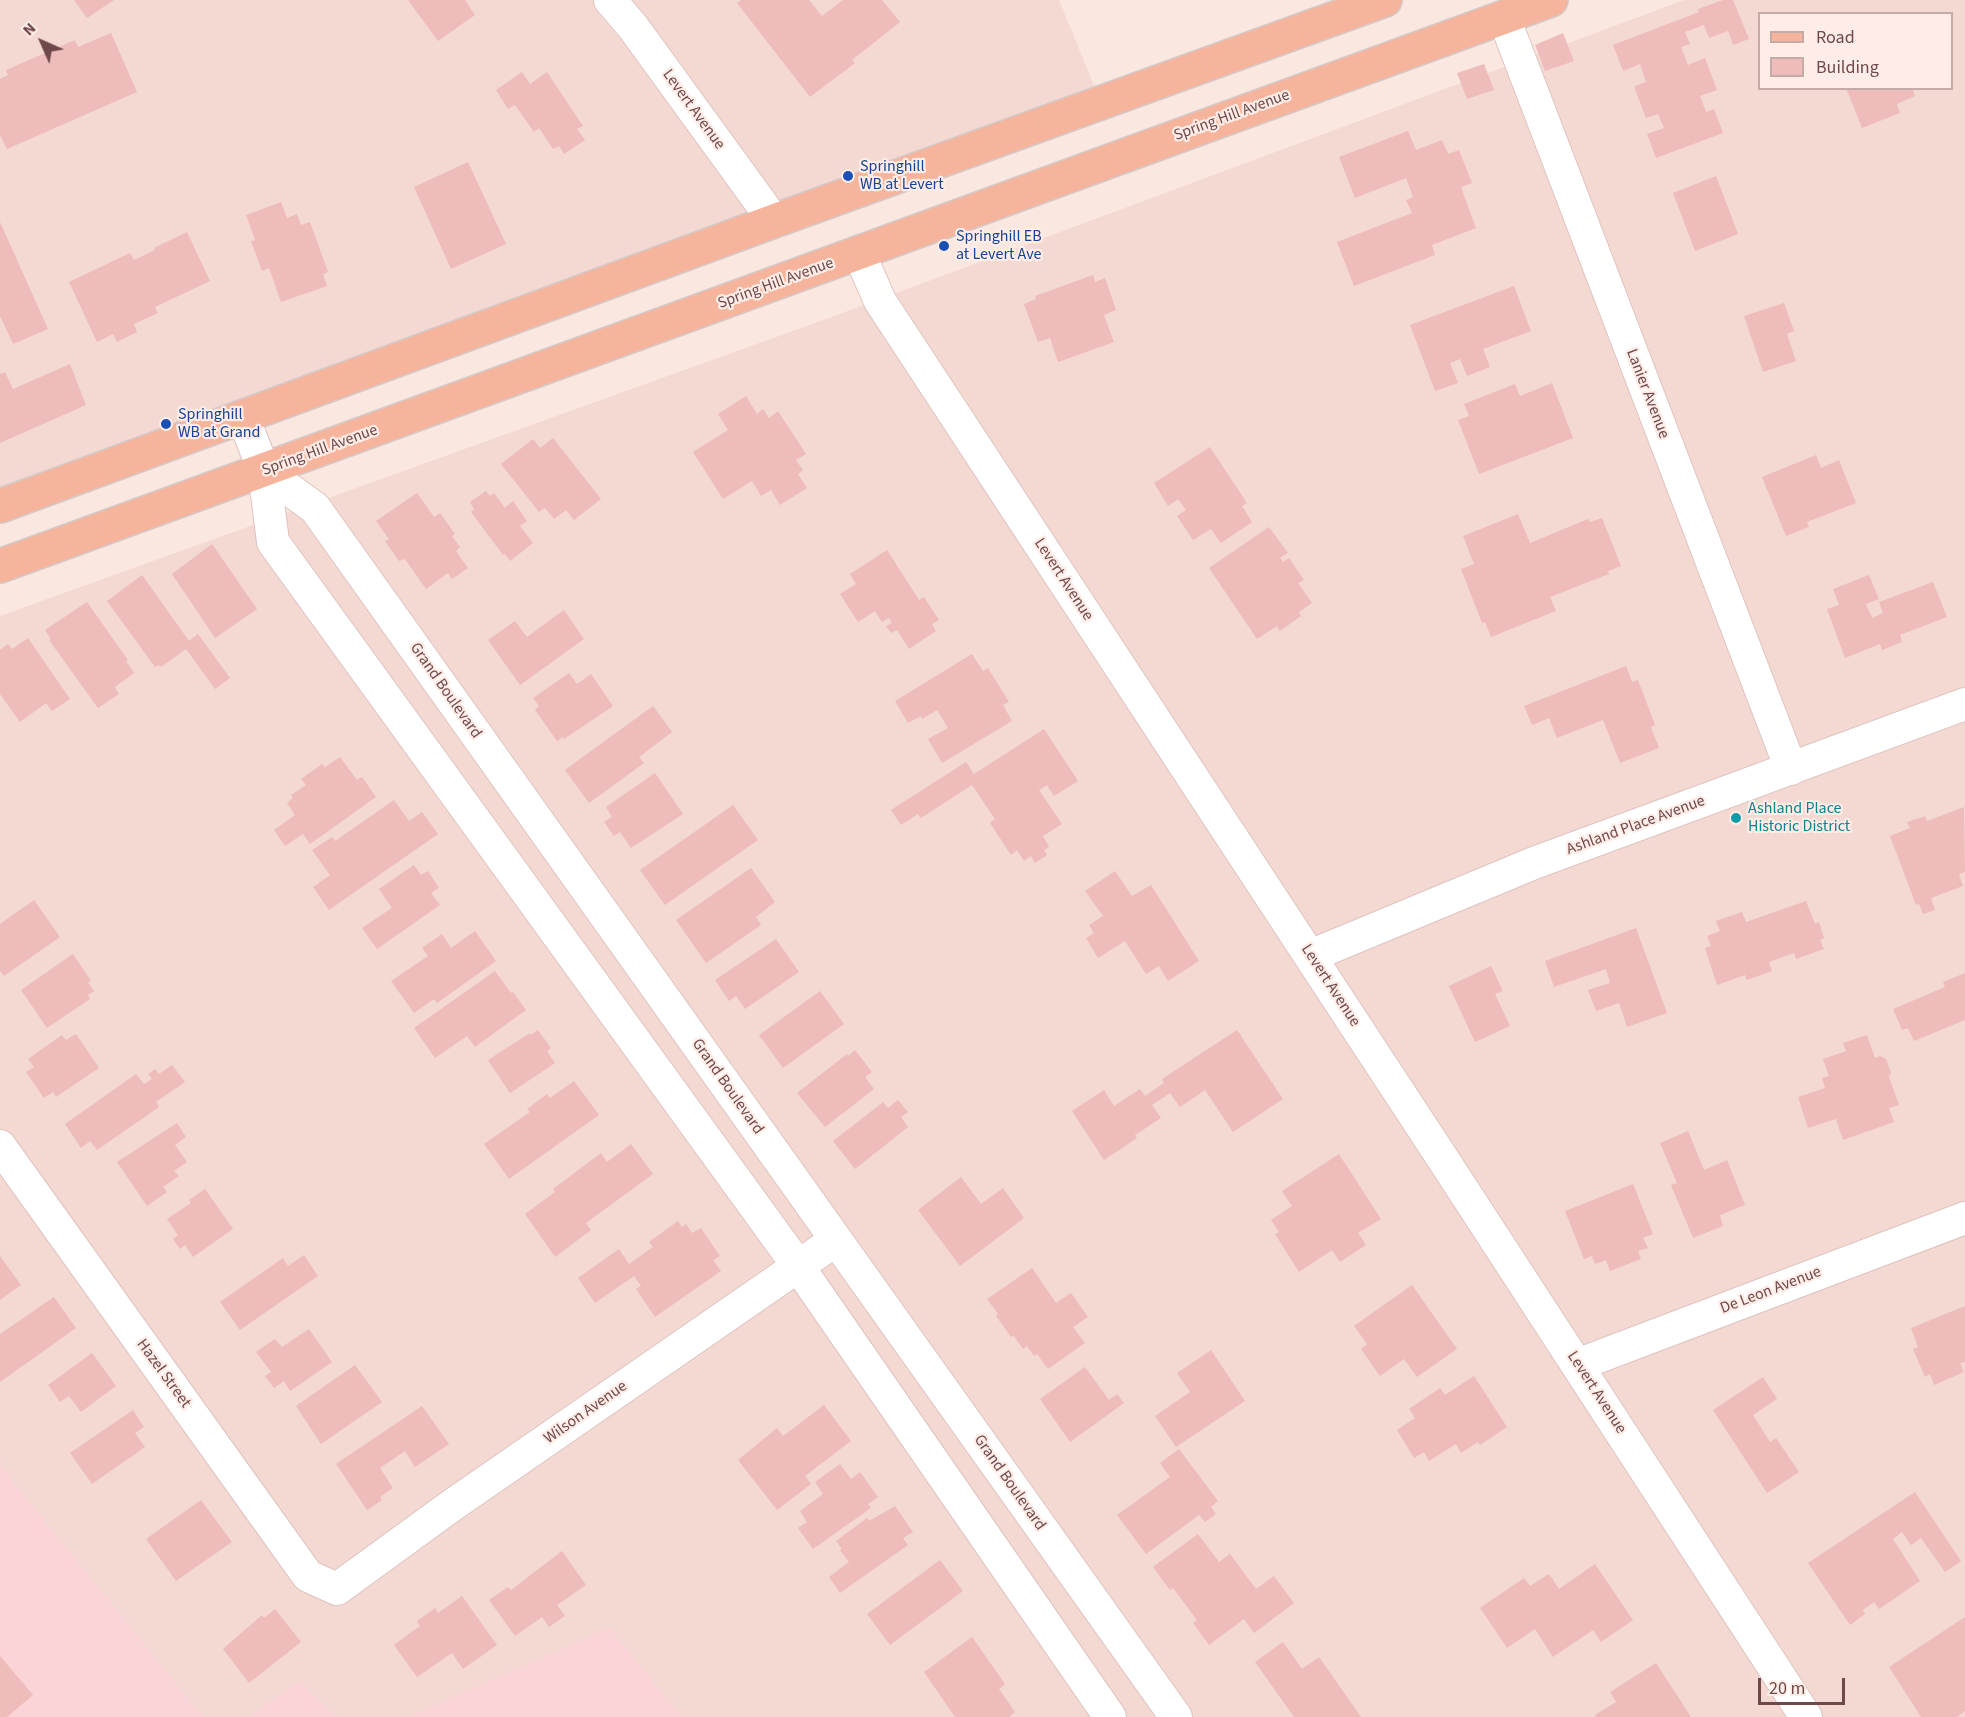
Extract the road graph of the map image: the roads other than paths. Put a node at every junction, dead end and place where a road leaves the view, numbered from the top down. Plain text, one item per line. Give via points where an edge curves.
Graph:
1 (610, 0) edge
2 (1385, 0) edge
3 (1551, 0) edge
4 (1504, 18) junction
5 (774, 221) junction
6 (859, 253) junction
7 (243, 417) junction
8 (264, 471) junction
9 (0, 506) edge
10 (0, 566) edge
11 (1965, 704) edge
12 (1791, 769) junction
13 (1310, 956) junction
14 (0, 1146) edge
15 (1965, 1218) edge
16 (836, 1239) junction
17 (798, 1266) junction
18 (1577, 1365) junction
19 (337, 1589) joint
20 (1110, 1717) edge
21 (1176, 1717) edge
22 (1806, 1717) edge

1 - 5 street, Levert Avenue
2 - 5 main road
3 - 4 main road, Spring Hill Avenue
4 - 6 main road, Spring Hill Avenue
4 - 12 street, Lanier Avenue
5 - 7 main road
6 - 8 main road, Spring Hill Avenue
6 - 13 street, Levert Avenue via 880,301
7 - 8 street
7 - 9 main road
8 - 10 main road, Spring Hill Avenue
8 - 16 street, Grand Boulevard via 315,508
8 - 17 street via 273,542
11 - 12 street, Ashland Place Avenue
12 - 13 street, Ashland Place Avenue via 1534,864
13 - 18 street, Levert Avenue
14 - 19 street, Hazel Street via 308,1576
15 - 18 street, De Leon Avenue
16 - 17 street, Wilson Avenue
16 - 21 street, Grand Boulevard
17 - 19 street, Wilson Avenue
17 - 20 street
18 - 22 street, Levert Avenue

